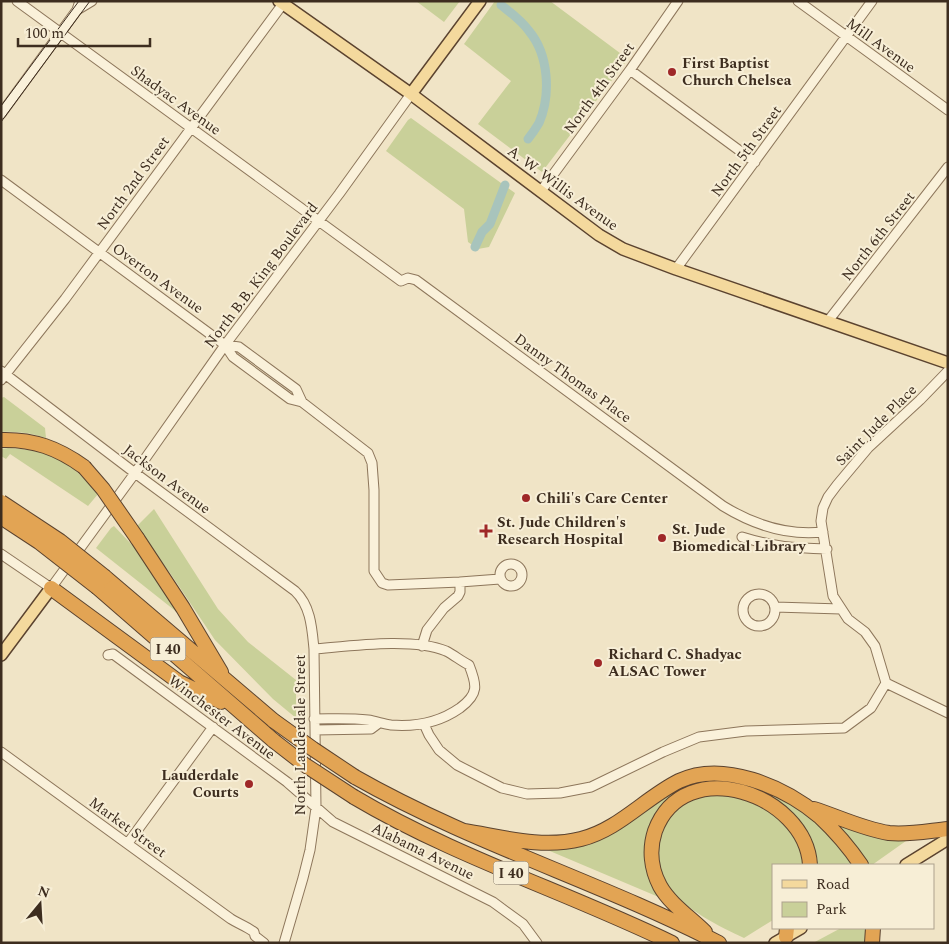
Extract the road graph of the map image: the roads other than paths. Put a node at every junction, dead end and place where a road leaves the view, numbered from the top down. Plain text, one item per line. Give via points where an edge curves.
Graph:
1 (17, 1) edge
2 (92, 1) edge
3 (480, 1) edge
4 (678, 1) edge
5 (798, 1) edge
6 (872, 1) edge
7 (282, 2) edge
8 (79, 6) edge
9 (61, 33) junction
10 (847, 38) junction
11 (630, 70) junction
12 (411, 94) junction
13 (948, 110) edge
14 (1, 114) edge
15 (190, 128) junction
16 (755, 162) junction
17 (948, 167) edge
18 (1, 180) edge
19 (541, 191) junction
20 (319, 220) junction
21 (100, 252) junction
22 (676, 269) junction
23 (828, 322) junction
24 (225, 344) junction
25 (948, 363) edge
26 (948, 371) edge
27 (3, 375) edge
28 (1, 440) edge
29 (135, 473) junction
30 (1, 502) edge
31 (1, 517) edge
32 (823, 532) junction
33 (742, 537) dead end
34 (827, 549) junction
35 (1, 554) edge
36 (500, 579) dead end
37 (102, 582) junction
38 (460, 582) junction
39 (51, 588) junction
40 (775, 608) dead end
41 (841, 609) junction
42 (308, 614) joint
43 (422, 646) junction
44 (314, 649) junction
45 (1, 655) edge
46 (108, 655) dead end
47 (228, 683) junction
48 (886, 683) junction
49 (237, 710) junction
50 (948, 713) edge
51 (314, 719) junction
52 (379, 723) junction
53 (424, 724) junction
54 (213, 727) junction
55 (315, 730) junction
56 (1, 752) edge
57 (316, 808) junction
58 (808, 808) junction
59 (948, 829) edge
60 (464, 831) junction
61 (948, 838) edge
62 (128, 843) junction
63 (810, 864) edge
64 (860, 864) edge
65 (908, 864) edge
66 (799, 929) edge
67 (873, 929) edge
68 (783, 936) edge
69 (717, 942) edge
70 (264, 943) edge
71 (284, 943) edge
72 (537, 943) edge
73 (672, 943) edge
74 (872, 943) edge

1 - 9 street, Shadyac Avenue
2 - 8 street
3 - 12 main road
4 - 11 street, North 4th Street
5 - 10 street, Mill Avenue
6 - 10 street, North 5th Street
7 - 12 main road, A. W. Willis Avenue
7 - 15 street, North 2nd Street
8 - 9 street
9 - 14 street
9 - 15 street, Shadyac Avenue
10 - 13 street, Mill Avenue
10 - 16 street, North 5th Street
11 - 16 street
11 - 19 street, North 4th Street
12 - 19 main road, A. W. Willis Avenue
12 - 20 street, North B.B. King Boulevard
15 - 20 street, Shadyac Avenue
15 - 21 street, North 2nd Street
16 - 22 street, North 5th Street
17 - 23 street, North 6th Street
18 - 21 street, Overton Avenue
19 - 22 main road, A. W. Willis Avenue via 617,246
20 - 24 street, North B.B. King Boulevard
20 - 32 street, Danny Thomas Place via 400,281 416,280 733,512 784,531
21 - 24 street, Overton Avenue
21 - 27 street, North 2nd Street
22 - 23 main road, A. W. Willis Avenue
23 - 25 main road, A. W. Willis Avenue
24 - 29 street, North B.B. King Boulevard
24 - 38 street, Overton Avenue via 239,347 296,389 302,402 368,453 373,472 374,571 382,584
26 - 32 street, Saint Jude Place via 868,448 837,485 823,508
27 - 29 street, Jackson Avenue
28 - 47 highway, bridge via 38,443 60,451 84,467 137,538
29 - 39 street, North B.B. King Boulevard
29 - 42 street, Jackson Avenue via 295,591
30 - 37 highway, I 40, bridge via 60,541
31 - 37 highway, I 40, bridge
32 - 34 street, Saint Jude Place
33 - 34 street via 785,548
34 - 41 street, Saint Jude Place via 833,596
35 - 39 street
36 - 38 street
37 - 47 highway, I 40
37 - 49 highway, I 40
38 - 43 street via 458,596 427,630
39 - 45 main road
39 - 49 highway via 179,682
40 - 41 street
41 - 48 street, Saint Jude Place via 875,646
42 - 44 street, North Lauderdale Street
43 - 44 street via 394,644
43 - 53 street via 445,651 469,665 476,685 469,701 448,715
44 - 51 street, North Lauderdale Street
46 - 54 street, Winchester Avenue via 113,654
47 - 60 highway, I 40, bridge via 274,721 355,777 420,812
48 - 50 street
48 - 53 street via 871,708 844,728 746,731 699,738 591,787 560,793 527,794 502,788 457,765 439,750
49 - 73 highway, I 40, bridge via 305,765 386,815 452,848
51 - 52 street via 345,718
51 - 55 street, North Lauderdale Street
52 - 53 street
52 - 55 street via 371,729
54 - 57 street, Winchester Avenue via 287,782
54 - 62 street
55 - 57 street, North Lauderdale Street
56 - 62 street, Market Street
57 - 71 street, North Lauderdale Street via 310,850
57 - 72 street, Alabama Avenue via 333,822 493,902 523,924
58 - 59 highway via 890,833
58 - 60 highway via 756,781 707,773 680,781 612,825 582,839 539,843
58 - 64 highway via 838,834
60 - 69 highway, I 40 via 643,906
61 - 65 main road
62 - 70 street, Market Street via 239,924 244,924
63 - 69 highway via 805,844 796,828 761,800 739,791 716,788 695,791 677,801 663,815 654,834 654,870 667,896
66 - 68 main road
67 - 74 highway

